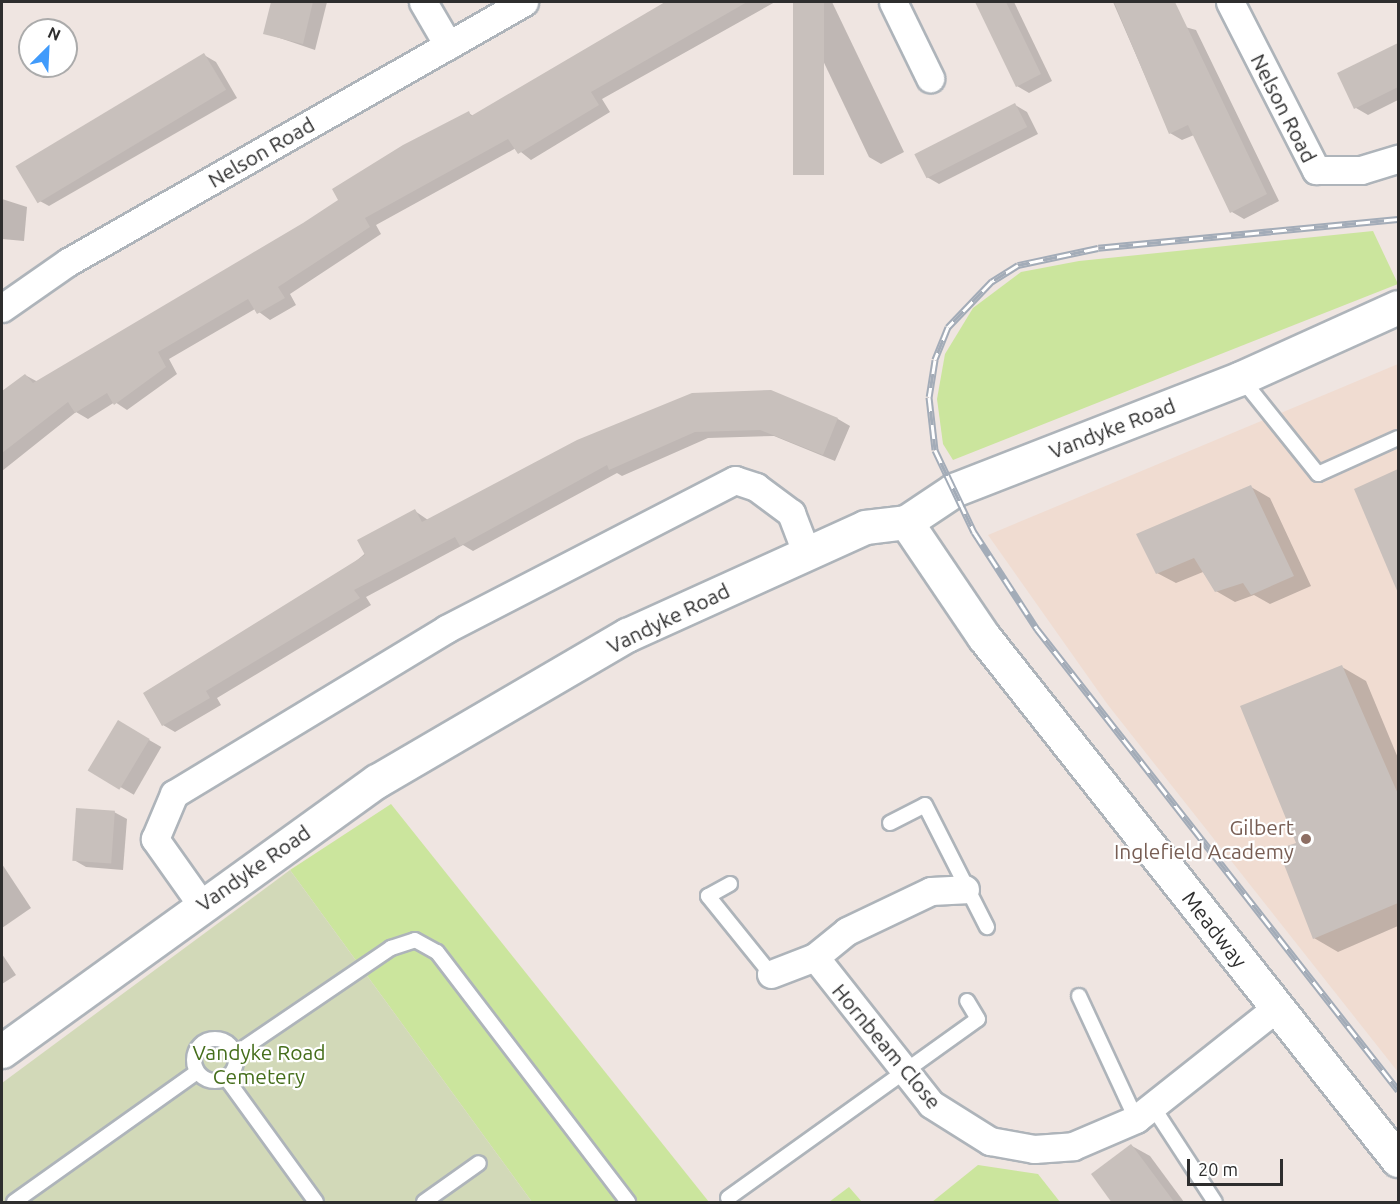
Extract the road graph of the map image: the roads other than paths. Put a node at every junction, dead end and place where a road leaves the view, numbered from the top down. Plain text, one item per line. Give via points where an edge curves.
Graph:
1 (423, 2) edge
2 (524, 2) edge
3 (893, 2) edge
4 (1230, 2) edge
5 (448, 45) junction
6 (930, 78) dead end
7 (1398, 159) edge
8 (1398, 307) edge
9 (2, 308) edge
10 (1241, 378) junction
11 (1398, 438) edge
12 (906, 522) junction
13 (806, 552) junction
14 (890, 823) dead end
15 (730, 884) dead end
16 (965, 889) junction
17 (201, 904) junction
18 (987, 927) dead end
19 (815, 957) junction
20 (771, 974) joint
21 (1079, 996) dead end
22 (967, 1001) dead end
23 (1276, 1008) junction
24 (2, 1051) edge
25 (235, 1054) junction
26 (901, 1069) junction
27 (197, 1072) junction
28 (226, 1078) junction
29 (1144, 1113) junction
30 (1398, 1160) edge
31 (479, 1163) dead end
32 (728, 1198) dead end
33 (14, 1203) edge
34 (316, 1203) edge
35 (424, 1203) edge
36 (628, 1203) edge
37 (1215, 1203) edge

1 - 5 street
2 - 5 street, Nelson Road
3 - 6 street
4 - 7 street, Nelson Road via 1316,170 1361,171
5 - 9 street, Nelson Road via 68,262
8 - 10 street, Vandyke Road
10 - 11 lane via 1318,474
10 - 12 street, Vandyke Road via 954,490
12 - 13 street, Vandyke Road via 865,526
12 - 23 street, Meadway via 984,637
13 - 17 street, Vandyke Road via 597,653 377,781
13 - 17 street via 791,513 756,487 735,480 446,629 174,794 155,839
14 - 16 lane via 925,805
15 - 20 lane via 708,896
16 - 18 lane
16 - 19 street via 932,891 848,931
17 - 24 street, Vandyke Road
19 - 20 street
19 - 26 street, Hornbeam Close
21 - 29 lane
22 - 26 lane via 978,1019
23 - 29 street, Hornbeam Close
23 - 30 street, Meadway
25 - 27 lane via 221,1039 206,1040 194,1057
25 - 28 lane via 235,1067
25 - 36 lane via 391,948 415,940 436,952
26 - 29 street, Hornbeam Close via 930,1104 990,1141 1034,1149 1073,1146
26 - 32 lane
27 - 28 lane via 207,1080
27 - 33 lane
28 - 34 lane
29 - 37 lane
31 - 35 lane

